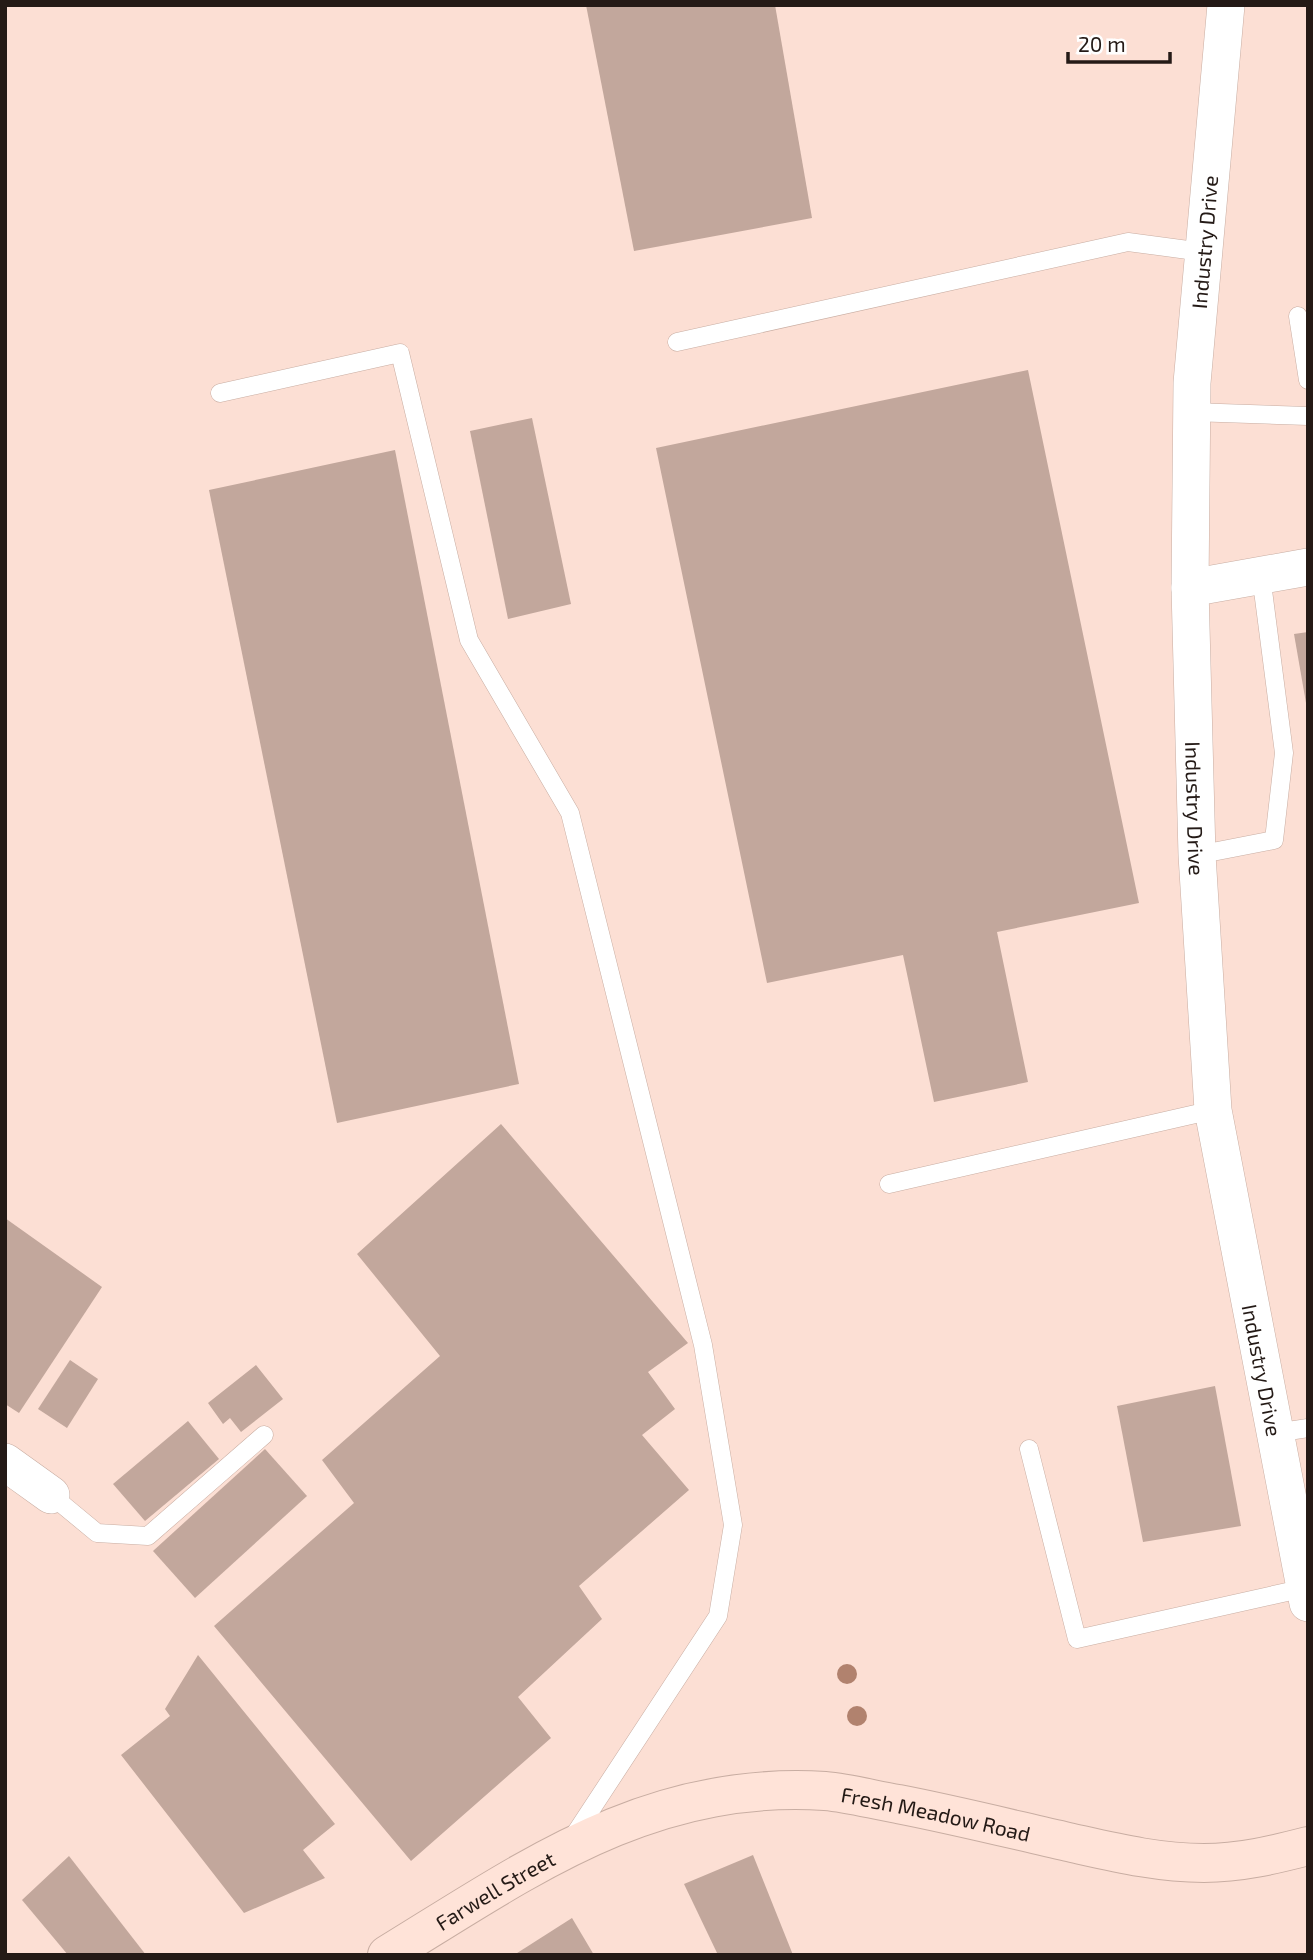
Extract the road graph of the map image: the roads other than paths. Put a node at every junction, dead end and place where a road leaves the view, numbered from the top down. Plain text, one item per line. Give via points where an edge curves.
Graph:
1 (1226, 5) edge
2 (1203, 252) junction
3 (1298, 316) dead end
4 (677, 342) dead end
5 (1308, 380) edge
6 (220, 393) dead end
7 (1191, 412) junction
8 (1308, 416) edge
9 (1308, 567) edge
10 (1261, 575) junction
11 (1190, 588) junction
12 (1197, 855) junction
13 (1213, 1110) junction
14 (889, 1184) dead end
15 (1291, 1431) edge
16 (264, 1435) dead end
17 (1029, 1449) dead end
18 (5, 1462) edge
19 (51, 1495) joint
20 (1306, 1595) edge
21 (568, 1846) junction
22 (1308, 1846) edge
23 (387, 1955) edge

1 - 2 street, Industry Drive
2 - 4 lane via 1128,242
2 - 7 street, Industry Drive
3 - 5 lane
6 - 21 lane via 400,353 469,640 570,813 703,1345 733,1525 718,1616
7 - 8 lane
7 - 11 street, Industry Drive
9 - 10 street
10 - 11 street
10 - 12 lane via 1284,753 1274,840
11 - 12 street, Industry Drive
12 - 13 street, Industry Drive
13 - 14 lane
13 - 15 street, Industry Drive
15 - 20 street, Industry Drive
16 - 19 lane via 148,1536 97,1532
17 - 20 lane via 1077,1639
18 - 19 street
21 - 22 street, Fresh Meadow Road via 610,1826 681,1805 743,1792 826,1791 1139,1858 1204,1863 1261,1858
21 - 23 street, Farwell Street

